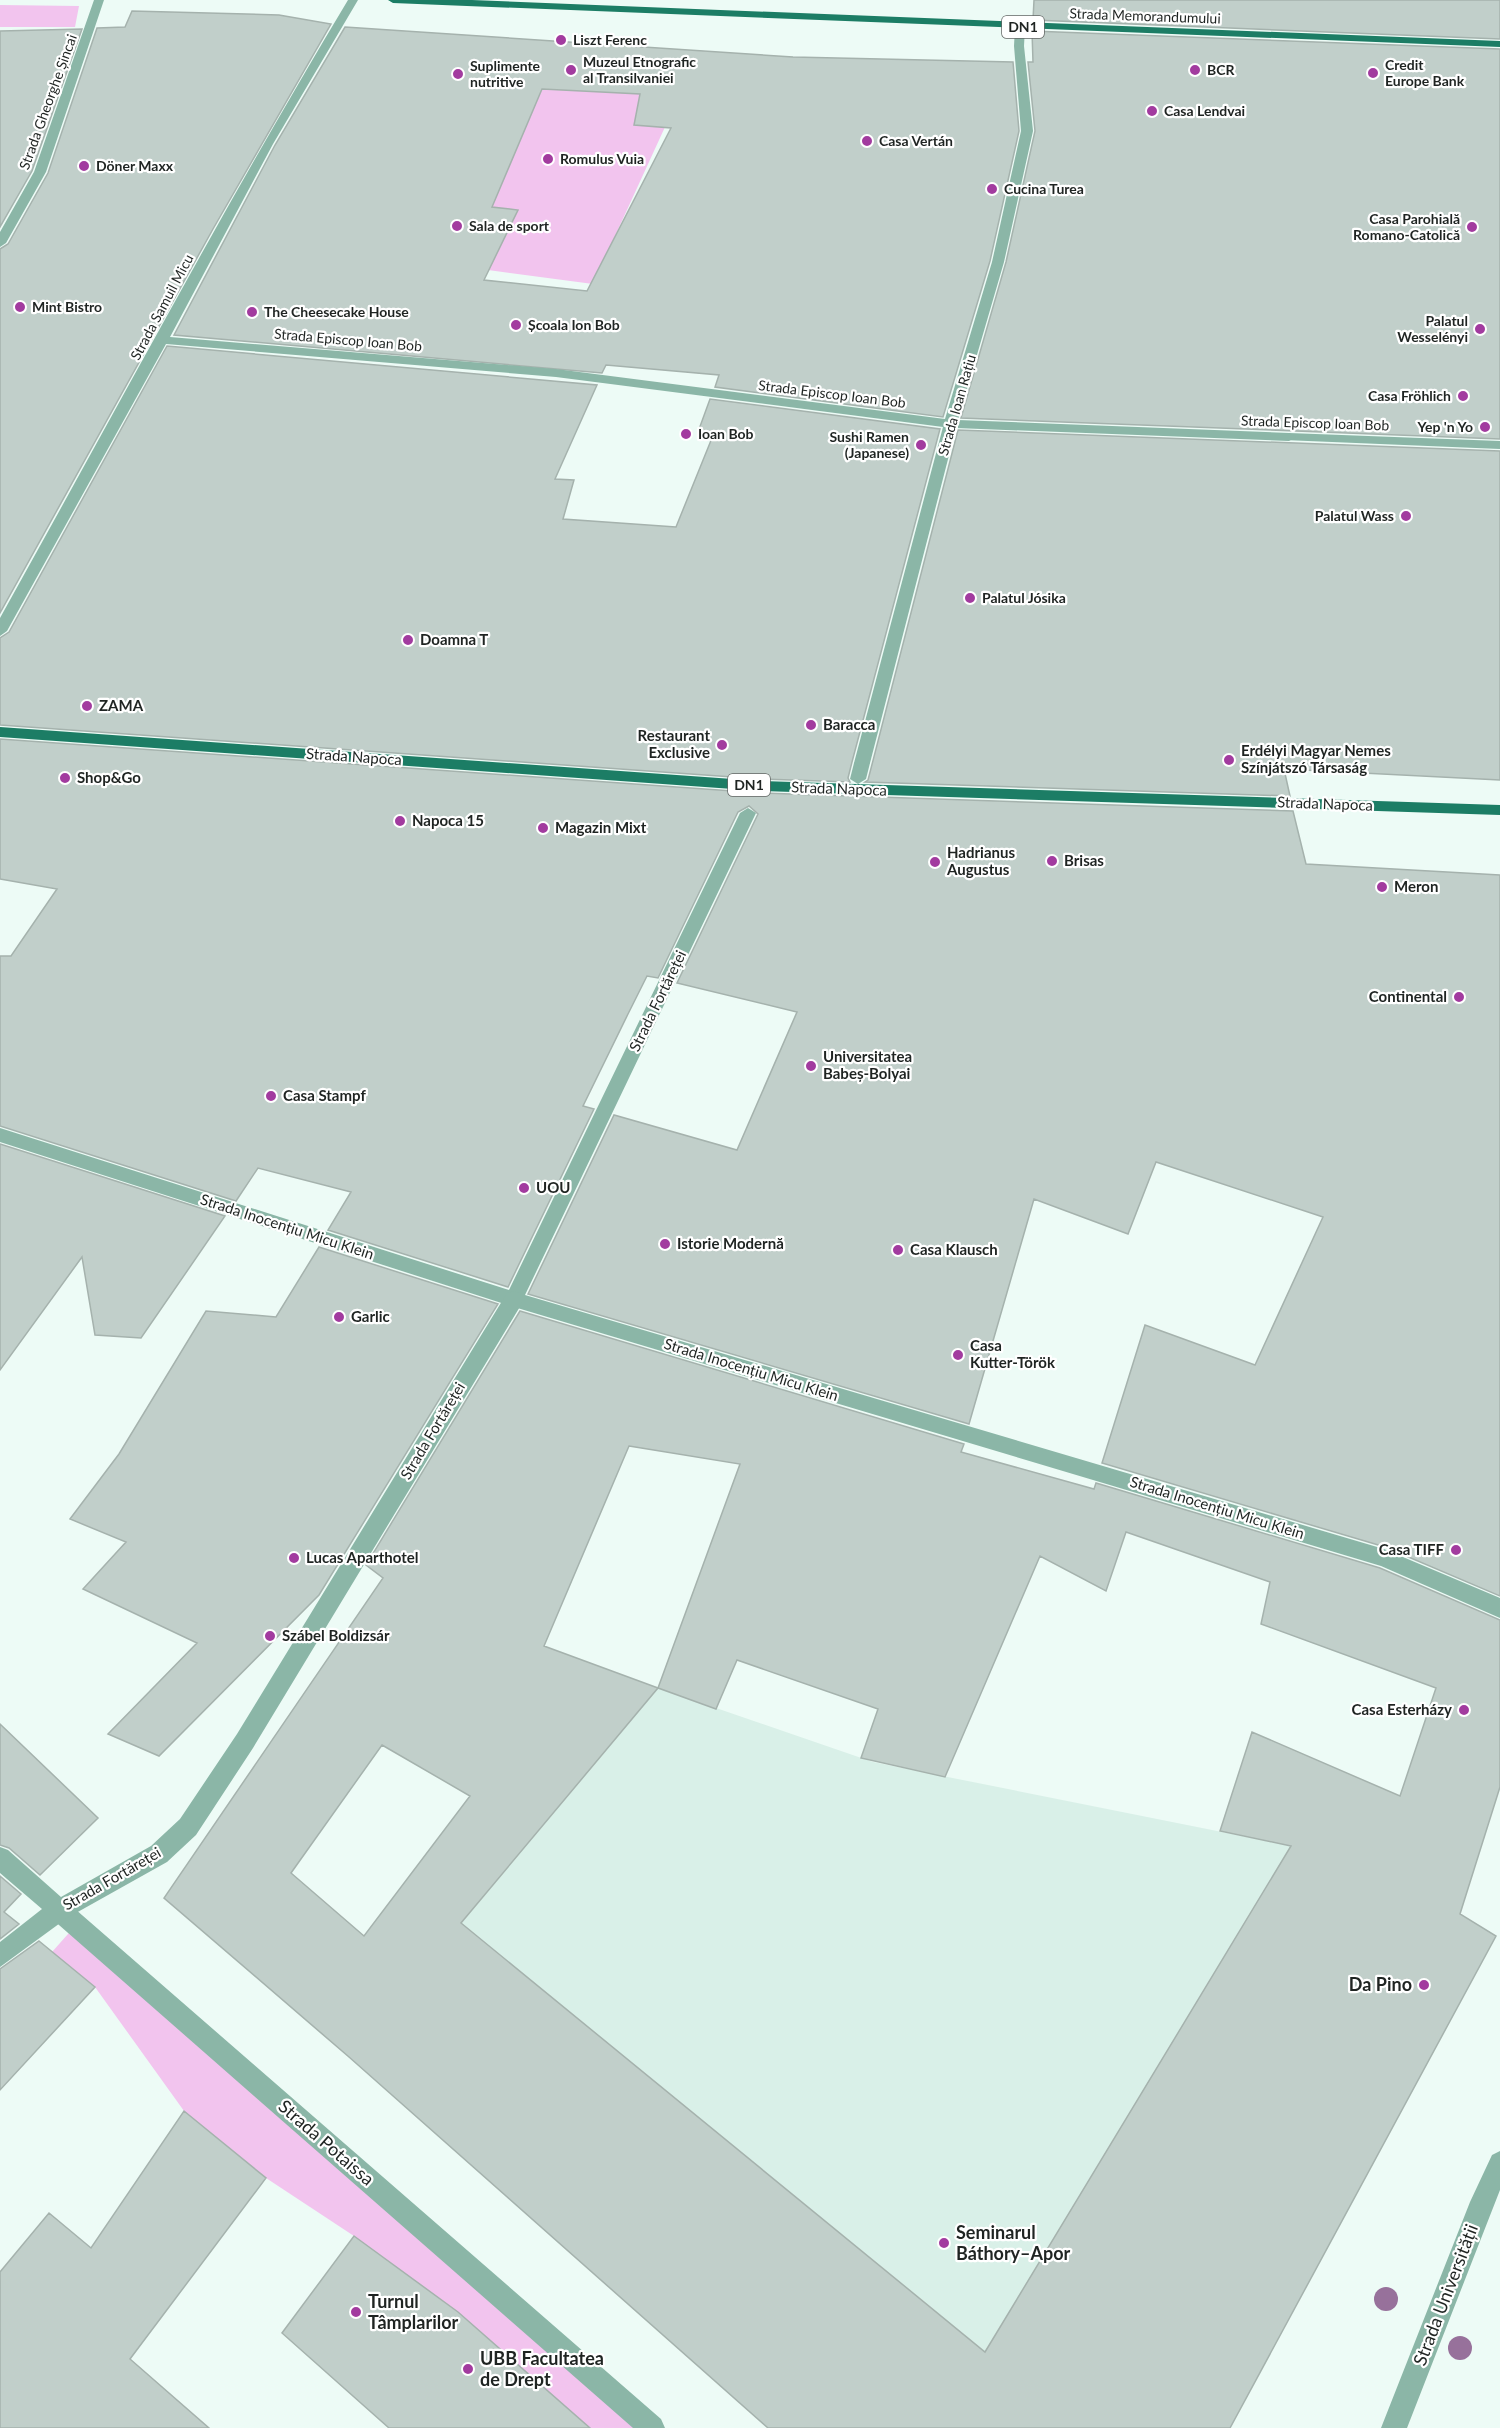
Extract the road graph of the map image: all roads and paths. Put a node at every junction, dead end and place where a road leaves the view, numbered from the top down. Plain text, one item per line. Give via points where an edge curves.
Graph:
1 (99, 0) edge
2 (353, 0) edge
3 (393, 0) edge
4 (1020, 27) junction
5 (1500, 44) edge
6 (0, 243) edge
7 (162, 340) junction
8 (950, 424) junction
9 (1500, 445) edge
10 (0, 631) edge
11 (0, 732) edge
12 (858, 779) dead end
13 (1500, 810) edge
14 (748, 813) dead end
15 (0, 1135) edge
16 (514, 1299) junction
17 (1500, 1608) edge
18 (0, 1858) edge
19 (59, 1910) junction
20 (0, 1956) edge
21 (1500, 2163) edge
22 (652, 2428) edge
23 (1395, 2428) edge

1 - 6 street, Strada Gheorghe Șincai via 40,172
2 - 7 street, Strada Samuil Micu via 267,144
3 - 4 main road, Strada Memorandumului / DN1
4 - 5 main road, Strada Memorandumului / DN1
4 - 8 street, Strada Ioan Rațiu via 1027,131 998,262
7 - 8 street, Strada Episcop Ioan Bob via 556,373
7 - 10 street, Strada Samuil Micu
8 - 9 street, Strada Episcop Ioan Bob
8 - 12 street, Strada Ioan Rațiu
11 - 13 main road, Strada Napoca / DN1 via 761,786
14 - 16 street, Strada Fortăreței
15 - 16 street, Strada Inocențiu Micu Klein
16 - 17 street, Strada Inocențiu Micu Klein via 1384,1558
16 - 19 street, Strada Fortăreței via 245,1741 188,1827 159,1854
18 - 19 street, Strada Potaissa
19 - 20 street, Strada Fortăreței
19 - 22 street, Strada Potaissa
21 - 23 street, Strada Universității

